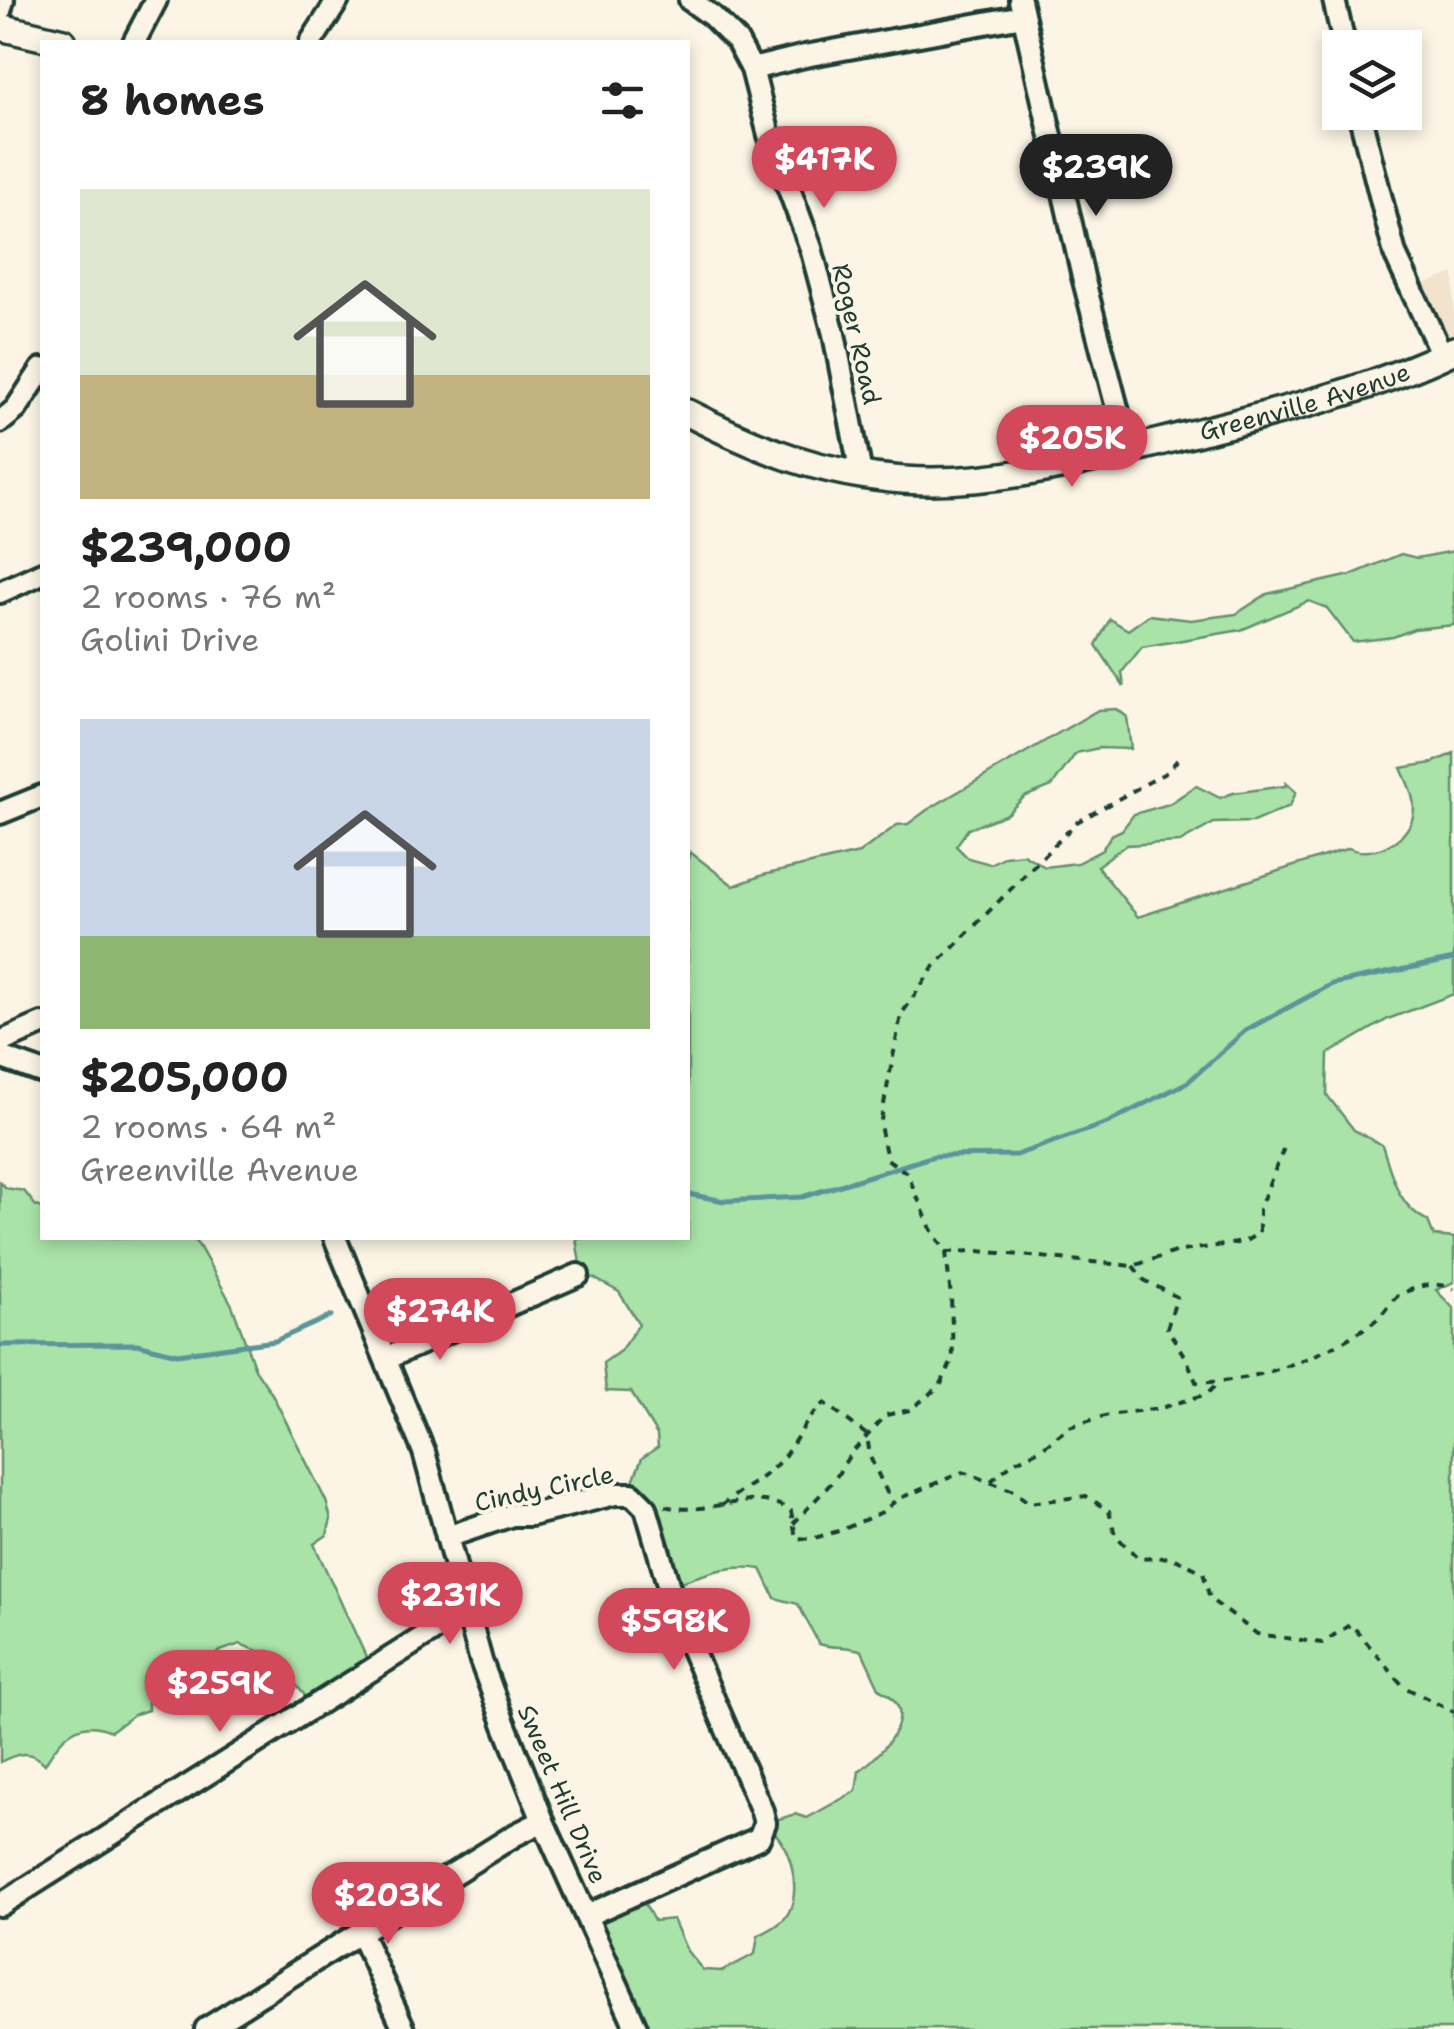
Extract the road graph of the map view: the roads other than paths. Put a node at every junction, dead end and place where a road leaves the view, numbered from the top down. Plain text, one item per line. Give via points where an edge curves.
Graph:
1 (3, 0) edge
2 (156, 0) edge
3 (338, 0) edge
4 (690, 0) edge
5 (1334, 0) edge
6 (1021, 8) edge
7 (0, 11) edge
8 (0, 27) edge
9 (1341, 30) edge
10 (55, 40) edge
11 (135, 40) edge
12 (312, 40) edge
13 (752, 69) junction
14 (1364, 130) edge
15 (1448, 353) edge
16 (40, 373) edge
17 (690, 414) edge
18 (0, 422) edge
19 (1128, 450) junction
20 (861, 474) junction
21 (40, 575) edge
22 (0, 592) edge
23 (40, 797) edge
24 (0, 812) edge
25 (40, 1025) edge
26 (0, 1042) edge
27 (0, 1057) edge
28 (40, 1071) edge
29 (336, 1240) edge
30 (578, 1275) dead end
31 (388, 1358) junction
32 (447, 1537) junction
33 (466, 1610) junction
34 (543, 1820) junction
35 (0, 1905) edge
36 (588, 1915) junction
37 (361, 1934) junction
38 (636, 2027) edge
39 (206, 2029) edge
40 (404, 2029) edge

1 - 7 street
2 - 11 street
3 - 12 street
4 - 13 street, Roger Road via 736,40
5 - 9 street
6 - 13 street
6 - 19 street
8 - 10 street
13 - 20 street, Roger Road via 811,248
14 - 15 street via 1395,254
15 - 19 street, Greenville Avenue via 1342,395
16 - 18 street
17 - 20 street, Greenville Avenue via 765,451
19 - 20 street, Greenville Avenue via 951,481
21 - 22 street
23 - 24 street
25 - 26 street
27 - 28 street
29 - 31 street, Sweet Hill Drive
30 - 31 street
31 - 32 street, Sweet Hill Drive
32 - 33 street, Sweet Hill Drive
32 - 36 street, Cindy Circle via 512,1515 632,1494 646,1508 677,1616 765,1823 758,1838
33 - 34 street, Sweet Hill Drive
33 - 35 street
34 - 36 street, Sweet Hill Drive
34 - 37 street
36 - 38 street, Sweet Hill Drive
37 - 39 street
37 - 40 street

